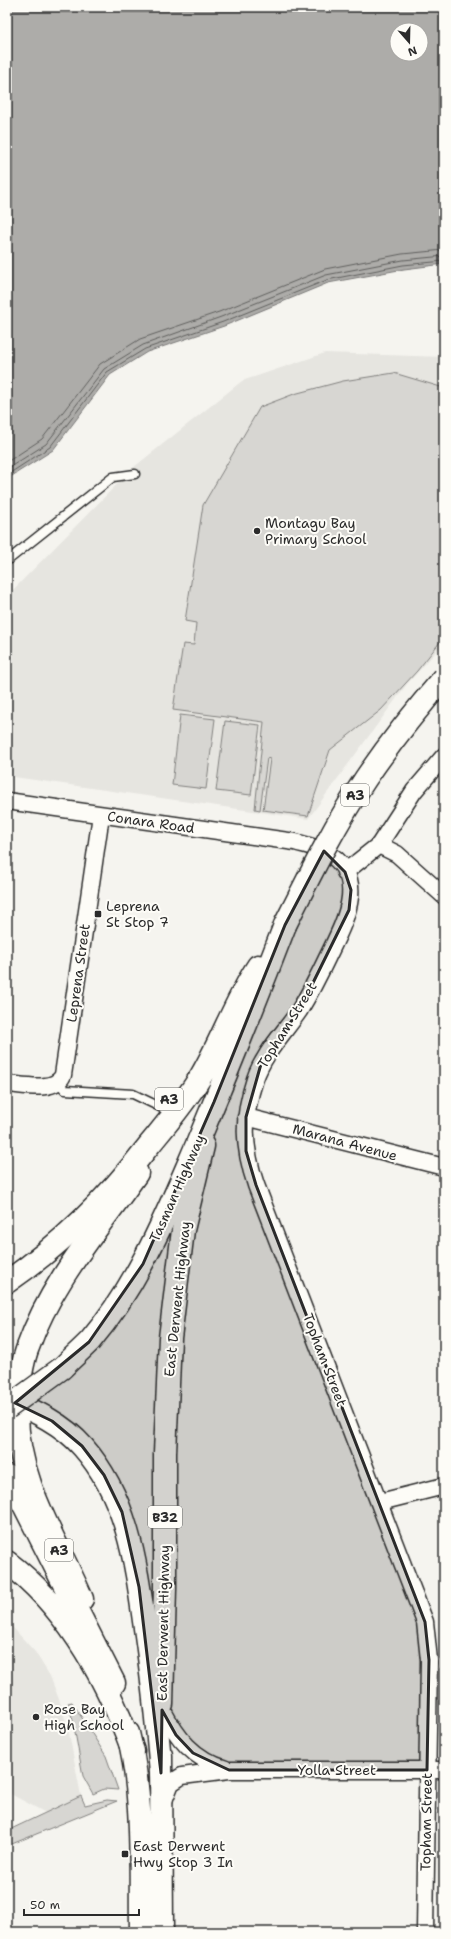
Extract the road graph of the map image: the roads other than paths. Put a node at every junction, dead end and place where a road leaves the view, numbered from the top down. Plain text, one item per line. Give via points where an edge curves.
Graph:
1 (135, 474) dead end
2 (7, 561) edge
3 (444, 678) edge
4 (444, 756) edge
5 (7, 801) edge
6 (101, 815) junction
7 (295, 842) joint
8 (379, 844) junction
9 (345, 872) junction
10 (444, 896) edge
11 (285, 925) junction
12 (58, 1082) junction
13 (7, 1084) edge
14 (214, 1102) junction
15 (172, 1107) junction
16 (246, 1117) junction
17 (444, 1167) edge
18 (7, 1264) edge
19 (7, 1282) edge
20 (12, 1404) edge
21 (8, 1478) edge
22 (444, 1486) edge
23 (380, 1502) junction
24 (7, 1562) edge
25 (114, 1683) junction
26 (162, 1709) junction
27 (132, 1751) junction
28 (229, 1770) junction
29 (427, 1770) junction
30 (444, 1770) edge
31 (160, 1773) junction
32 (161, 1812) junction
33 (141, 1932) edge
34 (162, 1932) edge
35 (425, 1932) edge

1 - 2 lane via 113,477
3 - 11 main road, Tasman Highway / A3, bridge via 394,738 365,779
4 - 8 street via 414,791
5 - 6 street, Conara Road
6 - 7 street, Conara Road
6 - 12 street, Leprena Street via 65,1067
7 - 9 street, Topham Street via 324,851 333,857
8 - 9 street
8 - 10 street via 397,854
9 - 16 street, Topham Street via 351,890 351,900 343,924 300,1009 261,1064
11 - 14 main road, Tasman Highway / A3
11 - 15 main road, Tasman Highway / A3 via 245,988 214,1052
12 - 13 street via 44,1086
12 - 15 lane via 65,1090 133,1094
14 - 20 main road, Tasman Highway / A3, bridge via 143,1264 106,1321 62,1368
14 - 26 main road, East Derwent Highway / B32 via 183,1230 170,1338 165,1453
15 - 18 main road, A3 via 63,1221
15 - 19 main road, Tasman Highway / A3 via 134,1166 93,1210 51,1250
15 - 20 main road, A3 via 144,1163 85,1244 49,1301 27,1348
16 - 17 street, Marana Avenue
16 - 23 street, Topham Street via 246,1151 256,1186
20 - 25 main road, A3 via 28,1479 44,1520 87,1609
20 - 31 main road, B32 via 34,1410 82,1446 104,1474 122,1512 139,1588 150,1666
21 - 25 main road, A3
22 - 23 street
23 - 29 street, Topham Street via 419,1607 427,1637
24 - 27 main road via 35,1586 78,1640 109,1694 123,1723
25 - 27 main road
26 - 28 street, Yolla Street via 176,1735 193,1753 215,1766
26 - 31 main road, East Derwent Highway / B32
27 - 33 main road via 139,1805
28 - 29 street, Yolla Street
28 - 32 street, Yolla Street via 176,1779 167,1790
29 - 30 street, Yolla Street
29 - 35 street, Topham Street
31 - 32 main road, East Derwent Highway / B32
32 - 34 main road, East Derwent Highway / B32

